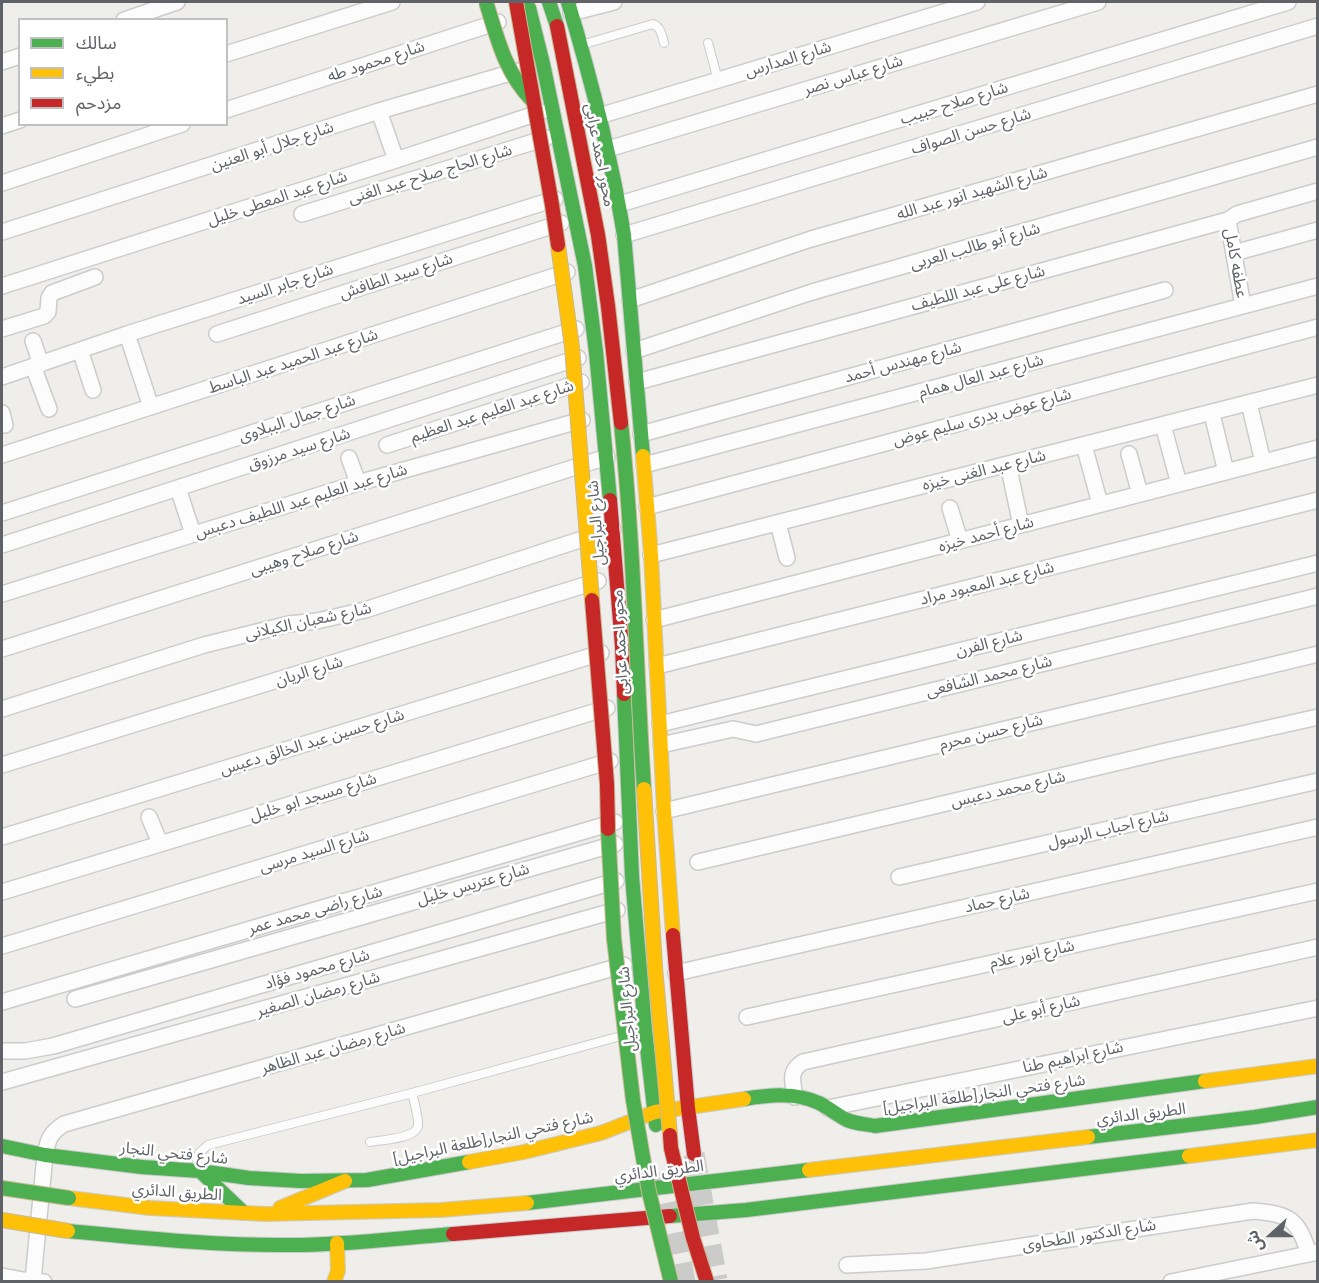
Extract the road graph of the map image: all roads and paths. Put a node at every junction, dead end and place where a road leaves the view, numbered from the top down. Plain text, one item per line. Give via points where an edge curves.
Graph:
1 (177, 2) edge
2 (392, 2) edge
3 (486, 2) edge
4 (549, 2) edge
5 (614, 2) edge
6 (976, 2) edge
7 (1098, 2) edge
8 (1288, 2) edge
9 (523, 4) edge
10 (569, 7) edge
11 (130, 18) edge
12 (1317, 26) edge
13 (664, 43) dead end
14 (708, 43) dead end
15 (580, 45) junction
16 (228, 53) edge
17 (18, 57) edge
18 (2, 62) edge
19 (543, 64) junction
20 (718, 80) junction
21 (1317, 94) edge
22 (535, 103) junction
23 (228, 109) edge
24 (552, 109) junction
25 (379, 111) junction
26 (599, 116) junction
27 (18, 121) edge
28 (2, 126) edge
29 (176, 126) edge
30 (557, 134) junction
31 (1317, 147) edge
32 (609, 149) junction
33 (396, 160) junction
34 (615, 182) junction
35 (2, 183) edge
36 (1317, 191) edge
37 (569, 194) junction
38 (620, 204) junction
39 (302, 214) dead end
40 (576, 219) junction
41 (1228, 220) junction
42 (1317, 230) edge
43 (2, 232) edge
44 (624, 235) junction
45 (1234, 253) junction
46 (585, 266) junction
47 (95, 277) dead end
48 (2, 285) edge
49 (1317, 286) edge
50 (1165, 290) dead end
51 (630, 300) junction
52 (1243, 306) junction
53 (593, 324) junction
54 (1317, 327) edge
55 (2, 329) edge
56 (127, 334) junction
57 (217, 334) dead end
58 (33, 341) dead end
59 (633, 347) junction
60 (80, 350) junction
61 (596, 352) junction
62 (37, 365) junction
63 (598, 376) junction
64 (2, 377) edge
65 (637, 382) junction
66 (1317, 385) edge
67 (93, 390) dead end
68 (1249, 403) junction
69 (151, 407) junction
70 (49, 409) dead end
71 (603, 414) junction
72 (1214, 422) dead end
73 (1163, 425) junction
74 (641, 434) junction
75 (387, 445) dead end
76 (1084, 445) junction
77 (1317, 448) edge
78 (1129, 454) dead end
79 (2, 455) edge
80 (607, 457) junction
81 (349, 458) dead end
82 (1263, 462) junction
83 (1008, 464) junction
84 (644, 465) junction
85 (1226, 472) junction
86 (358, 483) junction
87 (1179, 484) junction
88 (178, 488) junction
89 (1140, 494) junction
90 (1317, 500) edge
91 (1100, 504) junction
92 (647, 507) junction
93 (950, 508) dead end
94 (2, 513) edge
95 (778, 523) junction
96 (1021, 525) junction
97 (613, 529) junction
98 (193, 534) junction
99 (960, 541) junction
100 (2, 545) edge
101 (651, 555) junction
102 (788, 558) dead end
103 (1317, 563) edge
104 (617, 576) junction
105 (2, 594) edge
106 (1317, 596) edge
107 (654, 620) junction
108 (622, 646) junction
109 (2, 649) edge
110 (1317, 654) edge
111 (657, 666) junction
112 (625, 702) junction
113 (2, 709) edge
114 (1317, 717) edge
115 (660, 724) junction
116 (661, 745) junction
117 (627, 756) junction
118 (2, 765) edge
119 (1317, 781) edge
120 (664, 811) junction
121 (149, 817) dead end
122 (629, 818) junction
123 (1317, 827) edge
124 (2, 837) edge
125 (629, 840) junction
126 (160, 843) junction
127 (698, 862) dead end
128 (632, 876) junction
129 (899, 877) dead end
130 (1317, 891) edge
131 (2, 892) edge
132 (634, 905) junction
133 (2, 946) edge
134 (1317, 947) edge
135 (639, 961) junction
136 (676, 972) junction
137 (75, 999) dead end
138 (2, 1002) edge
139 (1317, 1008) edge
140 (747, 1017) dead end
141 (645, 1030) junction
142 (2, 1052) edge
143 (1317, 1066) edge
144 (2, 1082) edge
145 (412, 1093) junction
146 (795, 1097) junction
147 (1315, 1107) edge
148 (688, 1108) junction
149 (828, 1108) junction
150 (655, 1112) junction
151 (1317, 1140) edge
152 (370, 1142) dead end
153 (2, 1146) edge
154 (694, 1154) tunnel mouth
155 (45, 1155) junction
156 (660, 1156) tunnel mouth
157 (197, 1170) junction
158 (345, 1181) junction
159 (2, 1187) edge
160 (244, 1213) junction
161 (265, 1214) junction
162 (2, 1220) edge
163 (337, 1243) junction
164 (1313, 1253) edge
165 (847, 1265) dead end
166 (2, 1276) edge
167 (30, 1281) edge
168 (334, 1281) edge
169 (671, 1281) edge
170 (707, 1281) edge
171 (1171, 1281) edge

1 - 11 street
2 - 16 street
3 - 22 main road, bridge via 508,66 519,87
4 - 170 main road, محور احمد عرابى, bridge via 578,128 608,306 625,460 655,967 671,1148
5 - 10 street
6 - 20 street, شارع المدارس
7 - 32 street, شارع عباس نصر
8 - 38 street, شارع صلاح حبيب
9 - 19 main road, شارع البراجيل
9 - 22 main road, محور احمد عرابى, bridge
9 - 23 street, شارع محمود طه
10 - 15 main road
12 - 44 street, شارع حسن الصواف
13 - 15 lane via 653,24
14 - 20 lane
15 - 26 main road
17 - 18 street
19 - 24 main road, شارع البراجيل
19 - 25 street, شارع جلال أبو العنين
20 - 26 street, شارع المدارس
21 - 51 street, شارع الشهيد انور عبد الله via 811,239
22 - 169 main road, محور احمد عرابى, bridge via 572,347 607,784 614,928 629,1068 641,1151
24 - 30 main road, شارع البراجيل
24 - 33 street, شارع عبد المعطى خليل
25 - 33 street
25 - 43 street, شارع جلال أبو العنين
26 - 32 main road
27 - 28 street
29 - 35 street
30 - 37 main road, شارع البراجيل
30 - 39 street, شارع الحاج صلاح عبد الغنى
31 - 59 street, شارع أبو طالب العربى
32 - 34 main road
33 - 48 street, شارع عبد المعطى خليل
34 - 37 street, شارع جابر السيد
34 - 38 main road
36 - 41 street, شارع على عبد اللطيف
37 - 40 main road, شارع البراجيل
37 - 56 street, شارع جابر السيد
38 - 44 main road
40 - 46 main road, شارع البراجيل
40 - 57 street, شارع سيد الطافش
41 - 45 street, عطفه كامل
41 - 65 street, شارع على عبد اللطيف
42 - 45 street
44 - 51 main road
45 - 52 street, عطفه كامل
46 - 53 main road, شارع البراجيل
46 - 69 street, شارع عبد الحميد عبد الباسط
47 - 55 street via 52,293 44,316
49 - 52 street, شارع عبد العال همام
50 - 74 street, شارع مهندس أحمد
51 - 59 main road
52 - 84 street, شارع عبد العال همام
53 - 61 main road, شارع البراجيل
53 - 94 street, شارع جمال الببلاوى
54 - 92 street, شارع عوض بدرى سليم عوض
56 - 60 street, شارع جابر السيد
56 - 69 street
58 - 62 street
59 - 61 street, شارع أبو طالب العربى
59 - 65 main road
60 - 62 street, شارع جابر السيد
60 - 67 street
61 - 63 main road, شارع البراجيل
61 - 88 street, شارع سيد مرزوق
62 - 64 street, شارع جابر السيد
62 - 70 street
63 - 71 main road, شارع البراجيل
63 - 75 street, شارع عبد العليم عبد العظيم
65 - 74 main road
66 - 68 street, شارع عبد الغنى خيزه
68 - 73 street, شارع عبد الغنى خيزه
68 - 82 street
69 - 79 street, شارع عبد الحميد عبد الباسط
71 - 80 main road, شارع البراجيل
71 - 86 street, شارع عبد العليم عبد اللطيف دعبس
72 - 85 street
73 - 76 street, شارع عبد الغنى خيزه
73 - 87 street
74 - 84 main road
76 - 83 street, شارع عبد الغنى خيزه
76 - 91 street
77 - 82 street, شارع أحمد خيزه
78 - 89 street
80 - 97 main road, شارع البراجيل
80 - 109 street, شارع صلاح وهيبى
81 - 86 street
82 - 85 street, شارع أحمد خيزه
83 - 95 street, شارع عبد الغنى خيزه
83 - 96 street
84 - 92 main road
85 - 87 street, شارع أحمد خيزه
86 - 98 street, شارع عبد العليم عبد اللطيف دعبس
87 - 89 street, شارع أحمد خيزه
88 - 98 street
88 - 100 street, شارع سيد مرزوق
89 - 91 street, شارع أحمد خيزه
90 - 111 street, شارع عبد المعبود مراد
91 - 96 street, شارع أحمد خيزه
92 - 101 main road
93 - 99 street
95 - 101 street, شارع عبد الغنى خيزه
95 - 102 street
96 - 99 street, شارع أحمد خيزه
97 - 104 main road, شارع البراجيل
97 - 113 street, شارع شعبان الكيلانى via 365,610 204,645
98 - 105 street, شارع عبد العليم عبد اللطيف دعبس
99 - 107 street, شارع أحمد خيزه
101 - 107 main road
103 - 115 street, شارع الفرن
104 - 108 main road, شارع البراجيل
104 - 118 street, شارع الريان
106 - 116 street, شارع محمد الشافعى via 756,734 733,729
107 - 111 main road
108 - 112 main road, شارع البراجيل
108 - 124 street, شارع حسين عبد الخالق دعبس
110 - 120 street, شارع حسن محرم
111 - 115 main road
112 - 117 main road, شارع البراجيل
112 - 126 street, شارع مسجد ابو خليل
114 - 127 street, شارع محمد دعبس
115 - 116 main road
116 - 120 main road
117 - 122 main road, شارع البراجيل
117 - 133 street, شارع السيد مرسى
119 - 129 street, شارع احباب الرسول
120 - 136 main road
121 - 126 street
122 - 125 main road, شارع البراجيل
122 - 138 street, شارع راضى محمد عمر
123 - 136 street, شارع حماد
125 - 128 main road, شارع البراجيل
125 - 137 street, شارع عتريس خليل
126 - 131 street, شارع مسجد ابو خليل
128 - 132 main road, شارع البراجيل
128 - 142 street, شارع محمود فؤاد via 53,1046
130 - 140 street, شارع انور علام
132 - 135 main road, شارع البراجيل
132 - 144 street, شارع رمضان الصغير
134 - 146 street, شارع أبو على via 803,1062 792,1074
135 - 141 main road, شارع البراجيل
135 - 155 street, شارع رمضان عبد الظاهر via 64,1124 47,1141
136 - 148 main road
139 - 149 street, شارع ابراهيم طنا
141 - 145 lane
141 - 150 main road, شارع البراجيل
143 - 149 main road, شارع فتحي النجار[طلعة البراجيل] via 874,1126 857,1123
145 - 152 lane via 416,1130 409,1136
145 - 157 lane via 208,1145 199,1153
146 - 148 main road, شارع فتحي النجار[طلعة البراجيل] via 769,1095
146 - 149 main road, شارع فتحي النجار[طلعة البراجيل]
147 - 161 main road, الطريق الدائري via 512,1205
148 - 150 main road, شارع فتحي النجار[طلعة البراجيل]
148 - 154 main road
150 - 156 main road, شارع البراجيل
150 - 158 main road, شارع فتحي النجار[طلعة البراجيل] via 601,1133 524,1152
151 - 163 main road via 746,1210
153 - 155 main road, شارع فتحي النجار
155 - 157 main road, شارع فتحي النجار
155 - 167 street, شارع رمضان عبد الظاهر
157 - 158 main road, شارع فتحي النجار via 249,1178
157 - 160 main road
158 - 161 main road
159 - 160 main road, الطريق الدائري, bridge via 150,1208
160 - 161 main road, الطريق الدائري
162 - 163 main road, bridge via 68,1231 203,1243
163 - 168 main road via 338,1270
164 - 165 street, شارع الدكتور الطحاوى via 1293,1221 1253,1211 926,1261
164 - 171 street
166 - 167 street

